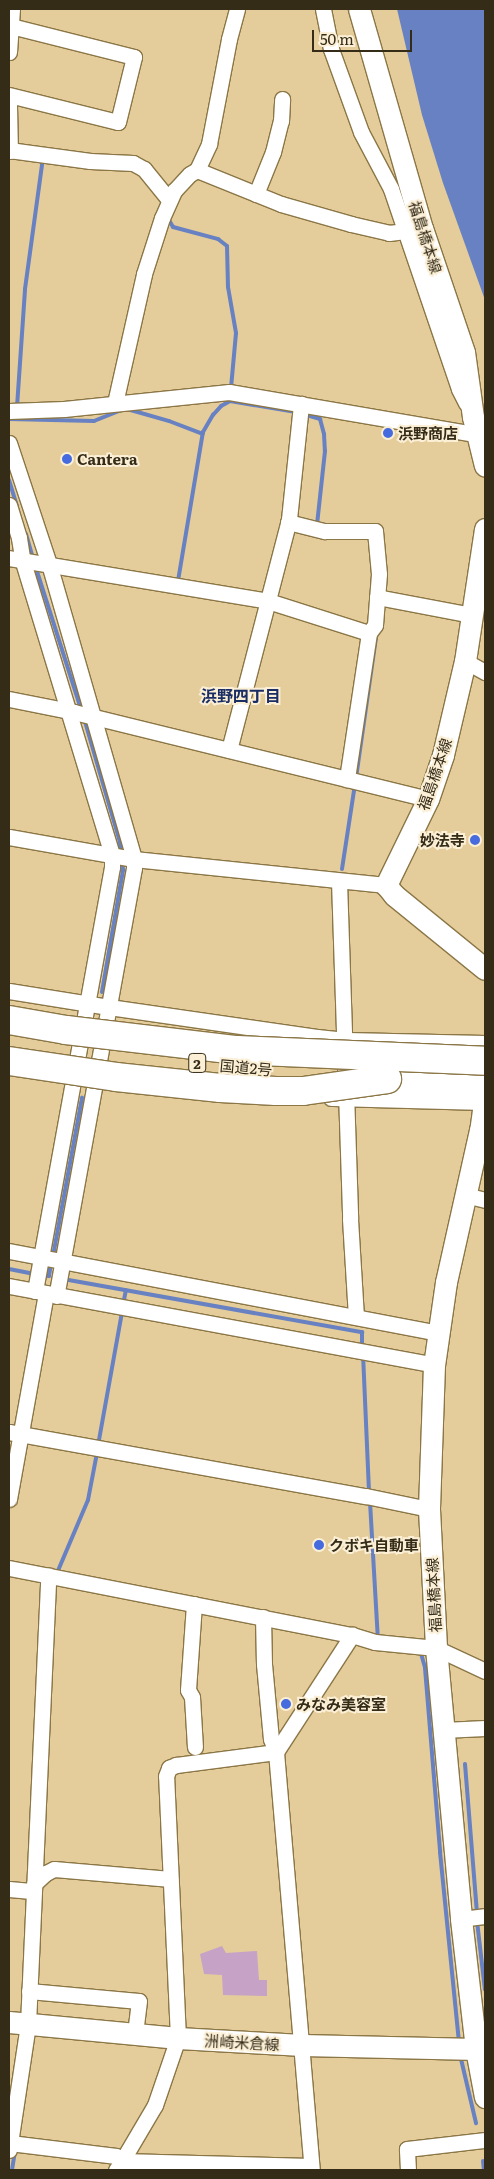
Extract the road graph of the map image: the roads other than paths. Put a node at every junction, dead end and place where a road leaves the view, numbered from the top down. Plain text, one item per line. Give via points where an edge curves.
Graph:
1 (12, 9) edge
2 (237, 9) edge
3 (323, 9) edge
4 (359, 9) edge
5 (11, 26) junction
6 (9, 52) edge
7 (9, 95) edge
8 (282, 99) dead end
9 (9, 105) edge
10 (10, 146) edge
11 (197, 170) junction
12 (256, 194) junction
13 (171, 197) junction
14 (405, 231) junction
15 (115, 403) junction
16 (301, 410) junction
17 (14, 411) edge
18 (478, 422) edge
19 (9, 443) edge
20 (485, 466) edge
21 (9, 505) edge
22 (288, 522) junction
23 (485, 529) edge
24 (24, 561) edge
25 (380, 598) junction
26 (268, 601) junction
27 (472, 615) junction
28 (369, 633) junction
29 (465, 661) junction
30 (485, 672) edge
31 (9, 699) edge
32 (81, 713) junction
33 (229, 750) junction
34 (352, 780) junction
35 (428, 799) junction
36 (9, 838) edge
37 (122, 857) junction
38 (339, 881) junction
39 (386, 885) junction
40 (485, 969) edge
41 (9, 991) edge
42 (9, 1004) edge
43 (86, 1004) junction
44 (109, 1008) junction
45 (9, 1020) edge
46 (9, 1038) edge
47 (485, 1043) edge
48 (343, 1047) junction
49 (9, 1061) edge
50 (485, 1061) edge
51 (9, 1074) edge
52 (387, 1079) junction
53 (71, 1083) junction
54 (95, 1087) junction
55 (485, 1094) edge
56 (345, 1098) junction
57 (475, 1198) edge
58 (9, 1251) edge
59 (49, 1274) junction
60 (9, 1286) edge
61 (360, 1316) junction
62 (439, 1333) junction
63 (434, 1365) junction
64 (15, 1433) edge
65 (9, 1498) edge
66 (429, 1509) junction
67 (9, 1568) edge
68 (48, 1575) junction
69 (194, 1604) junction
70 (262, 1617) junction
71 (352, 1635) junction
72 (425, 1648) junction
73 (485, 1671) edge
74 (485, 1728) edge
75 (443, 1730) junction
76 (195, 1747) dead end
77 (276, 1752) junction
78 (171, 1879) junction
79 (37, 1883) junction
80 (9, 1889) edge
81 (475, 1917) edge
82 (32, 1991) junction
83 (18, 2023) edge
84 (135, 2034) junction
85 (178, 2038) junction
86 (302, 2045) junction
87 (481, 2062) edge
88 (485, 2097) edge
89 (485, 2140) edge
90 (13, 2145) edge
91 (119, 2166) edge
92 (162, 2166) edge
93 (312, 2168) edge
94 (408, 2170) edge

1 - 5 street
2 - 11 street via 208,144
3 - 14 street via 331,49 361,132 391,189
4 - 18 main road, 福島橋本線 via 422,228 464,352
5 - 6 street
5 - 7 street via 134,57 118,122
8 - 12 street via 281,121 273,152
9 - 10 street
10 - 13 street via 44,155 108,163 133,162
11 - 12 street
11 - 13 street
12 - 14 street via 351,224 389,233
13 - 15 street via 144,274
14 - 18 street via 459,389
15 - 16 street via 231,393
15 - 17 street
16 - 18 street
16 - 22 street
18 - 20 main road
19 - 24 street
21 - 24 street
22 - 25 street via 318,529 375,531
22 - 26 street
23 - 27 main road, 福島橋本線
24 - 26 street
24 - 32 street
24 - 32 street
25 - 27 street
25 - 28 street via 376,625
26 - 28 street
26 - 33 street
27 - 29 main road, 福島橋本線
28 - 34 street
29 - 30 street
29 - 35 main road, 福島橋本線 via 443,755
31 - 32 street
32 - 33 street
32 - 37 street
32 - 37 street
33 - 34 street
34 - 35 street
35 - 39 main road, 福島橋本線
36 - 37 street
37 - 38 street
37 - 43 street via 112,867
37 - 44 street via 134,868
38 - 39 street
38 - 48 street
39 - 40 main road
41 - 43 street
42 - 48 highway, bridge via 199,1032
43 - 44 street
43 - 53 street
44 - 48 street
44 - 54 street
45 - 48 highway, 国道2号 / 2, bridge via 237,1050
46 - 52 highway, 国道2号 / 2, bridge via 159,1060
47 - 48 street
48 - 50 highway, 国道2号 / 2, bridge
48 - 56 street
49 - 52 highway, bridge via 116,1077 276,1091 303,1091
51 - 53 street
52 - 55 highway, 国道2号 / 2
53 - 54 street
53 - 59 street
54 - 56 street via 263,1102
54 - 59 street
55 - 56 street
55 - 57 main road, 福島橋本線
56 - 61 street via 350,1219
57 - 62 main road, 福島橋本線 via 446,1282
58 - 59 street
59 - 60 street
59 - 61 street
59 - 63 street via 123,1308
59 - 64 street
61 - 62 street
62 - 63 main road, 福島橋本線
63 - 66 main road, 福島橋本線
64 - 65 street
64 - 66 street
66 - 72 main road, 福島橋本線
67 - 68 street
68 - 69 street
68 - 79 street
69 - 70 street
69 - 76 street via 188,1690 192,1697
70 - 71 street
70 - 77 street via 270,1730
71 - 72 street via 375,1642
71 - 77 street
72 - 73 street
72 - 75 main road, 福島橋本線
74 - 75 street
75 - 81 main road, 福島橋本線
77 - 78 street via 169,1768 166,1776
77 - 86 street
78 - 79 street via 54,1869
78 - 85 street
79 - 80 street
79 - 82 street
81 - 87 main road, 福島橋本線
82 - 83 street
82 - 84 street via 139,2001
83 - 84 main road, 洲崎米倉線
83 - 90 street
84 - 85 main road, 洲崎米倉線
85 - 86 main road, 洲崎米倉線
85 - 91 street via 155,2105
86 - 87 main road, 洲崎米倉線
86 - 93 street
87 - 88 main road, 福島橋本線
89 - 94 street via 407,2149
90 - 91 street via 116,2156
91 - 92 street
92 - 93 street

